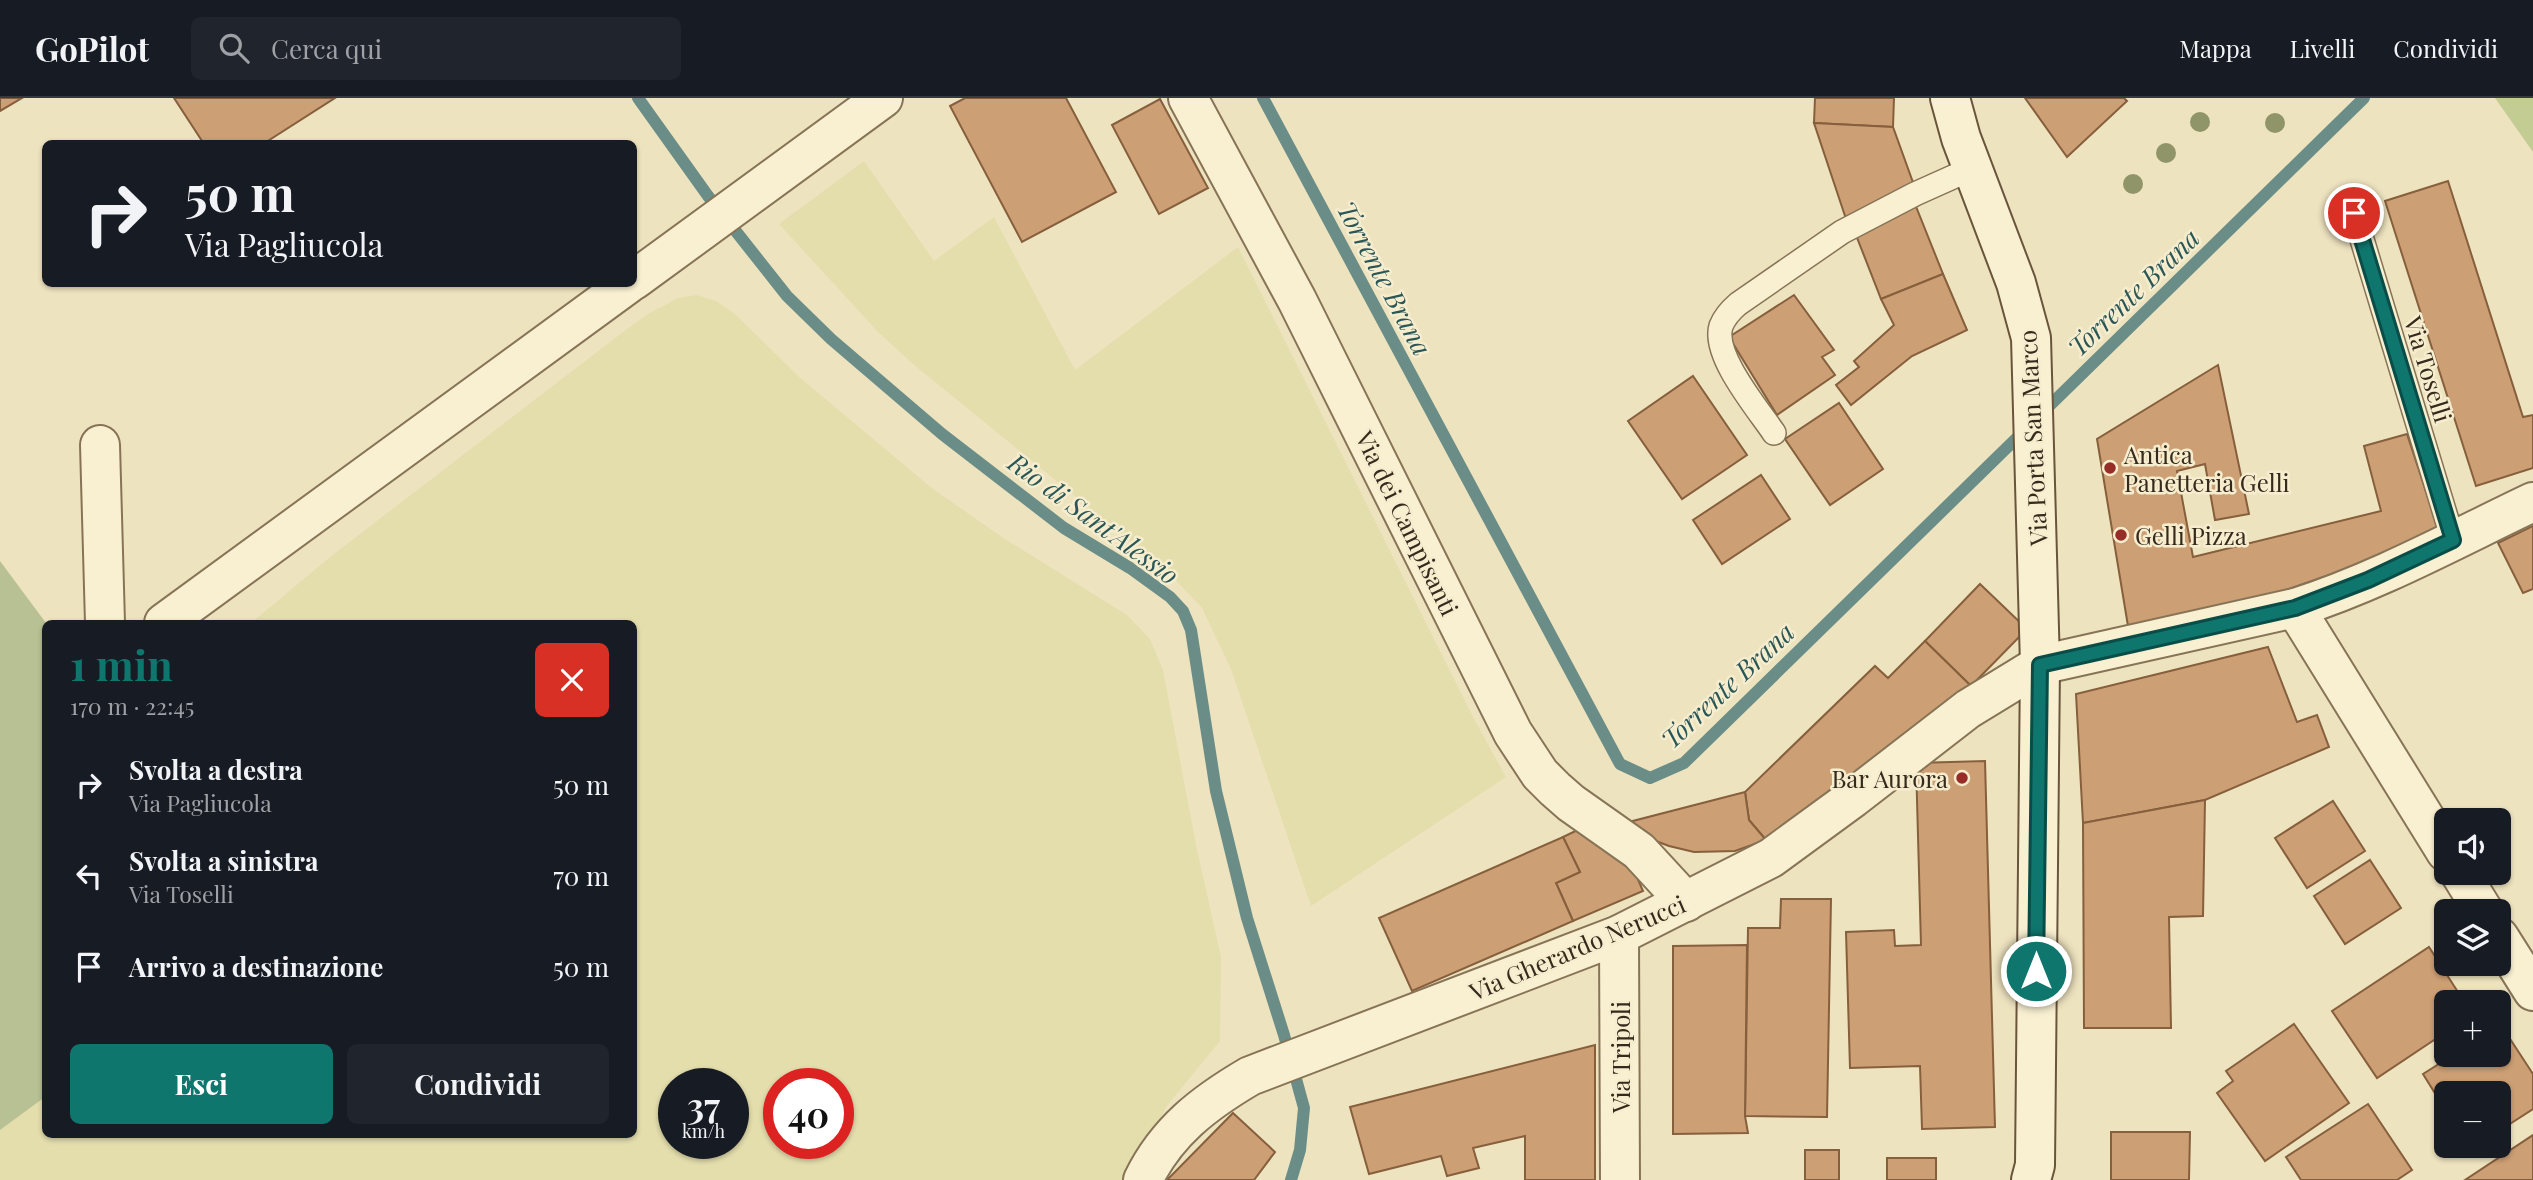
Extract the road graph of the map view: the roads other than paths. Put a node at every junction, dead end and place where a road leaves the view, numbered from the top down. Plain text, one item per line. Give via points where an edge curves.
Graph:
1 (883, 98) edge
2 (1188, 98) edge
3 (1950, 98) edge
4 (1973, 168) junction
5 (2354, 213) dead end
6 (637, 278) edge
7 (624, 287) edge
8 (1774, 433) dead end
9 (100, 445) dead end
10 (2533, 502) edge
11 (2453, 540) junction
12 (2295, 608) junction
13 (105, 620) edge
14 (168, 620) edge
15 (2040, 665) junction
16 (2434, 833) edge
17 (1686, 902) junction
18 (1619, 935) junction
19 (2511, 956) edge
20 (2533, 991) edge
21 (2035, 1175) edge
22 (1143, 1180) edge
23 (1620, 1180) edge

1 - 6 street
2 - 17 street, Via dei Campisanti via 1297,300 1513,733 1555,789 1639,851
3 - 4 street, Via Porta San Marco
4 - 8 lane via 1842,232 1727,314 1720,328 1721,343 1732,372
4 - 15 street, Via Porta San Marco via 2016,283 2031,338
5 - 11 lane, Via Toselli
7 - 14 street
9 - 13 street
10 - 11 street, Via Gherardo Nerucci
11 - 12 street, Via Gherardo Nerucci
12 - 15 street, Via Gherardo Nerucci
12 - 16 street
15 - 17 street, Via Gherardo Nerucci via 1968,709 1771,858
15 - 21 street, Via Porta San Marco
17 - 18 street, Via Gherardo Nerucci
18 - 22 street, Via Gherardo Nerucci via 1250,1076 1212,1098 1186,1121 1153,1160
18 - 23 street, Via Tripoli
19 - 20 street

